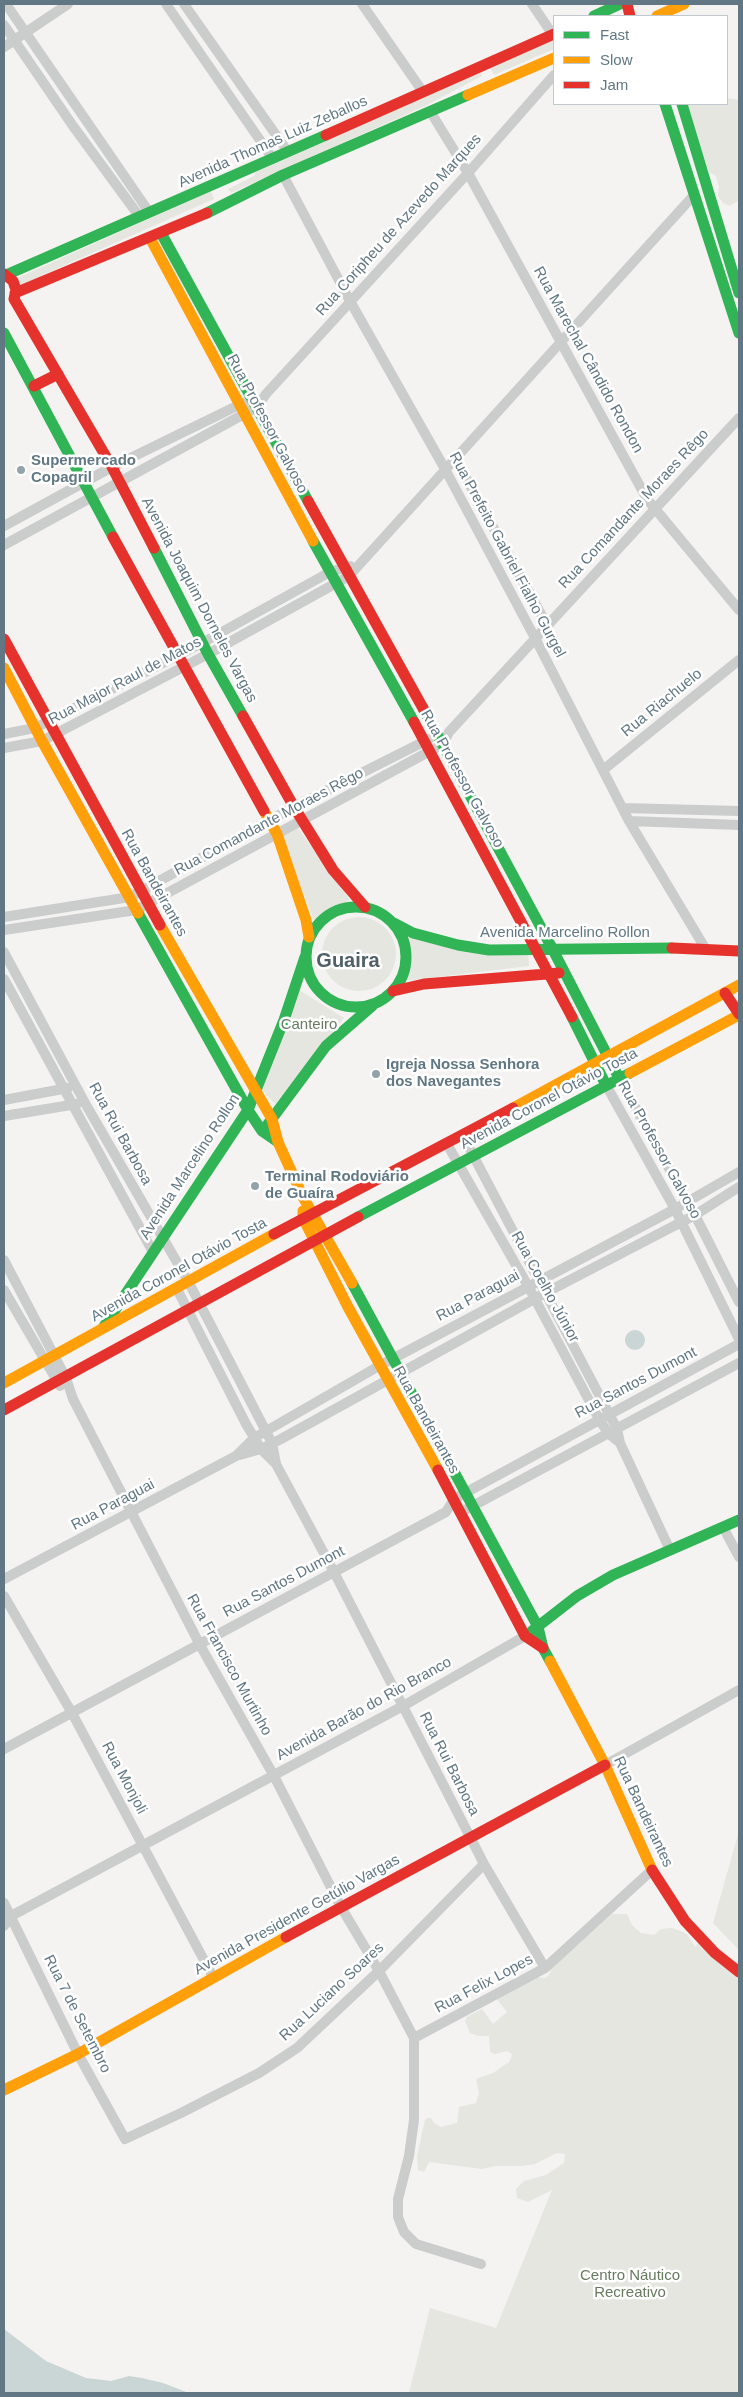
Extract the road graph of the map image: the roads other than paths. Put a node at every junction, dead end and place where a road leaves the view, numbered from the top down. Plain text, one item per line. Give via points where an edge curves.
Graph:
1 (68, 4) edge
2 (166, 4) edge
3 (184, 4) edge
4 (362, 4) edge
5 (532, 4) edge
6 (620, 4) edge
7 (684, 4) edge
8 (7, 6) edge
9 (596, 15) edge
10 (658, 15) edge
11 (4, 25) edge
12 (26, 33) junction
13 (553, 34) edge
14 (553, 35) edge
15 (14, 40) junction
16 (4, 48) edge
17 (553, 58) edge
18 (483, 66) junction
19 (553, 76) edge
20 (492, 84) junction
21 (244, 90) junction
22 (423, 92) junction
23 (233, 98) junction
24 (665, 105) edge
25 (682, 105) edge
26 (430, 111) junction
27 (84, 119) junction
28 (73, 126) junction
29 (288, 152) junction
30 (273, 159) junction
31 (242, 173) junction
32 (468, 173) junction
33 (283, 175) junction
34 (694, 195) junction
35 (228, 204) junction
36 (144, 214) junction
37 (161, 233) junction
38 (150, 238) junction
39 (5, 274) edge
40 (738, 287) edge
41 (15, 296) junction
42 (350, 301) junction
43 (4, 309) edge
44 (210, 322) junction
45 (198, 328) junction
46 (4, 333) edge
47 (739, 333) edge
48 (561, 342) junction
49 (58, 374) junction
50 (34, 386) junction
51 (255, 403) junction
52 (241, 410) junction
53 (739, 418) edge
54 (455, 458) junction
55 (112, 467) junction
56 (445, 469) junction
57 (83, 483) junction
58 (120, 483) junction
59 (298, 484) junction
60 (285, 490) junction
61 (92, 498) junction
62 (654, 510) junction
63 (4, 526) edge
64 (4, 545) edge
65 (514, 565) junction
66 (346, 571) junction
67 (330, 572) junction
68 (501, 573) junction
69 (336, 584) junction
70 (739, 610) edge
71 (374, 622) junction
72 (547, 625) junction
73 (362, 630) junction
74 (536, 638) junction
75 (4, 639) edge
76 (202, 643) junction
77 (178, 654) junction
78 (208, 654) junction
79 (8, 655) edge
80 (739, 660) edge
81 (398, 665) junction
82 (185, 666) junction
83 (4, 668) edge
84 (386, 672) junction
85 (111, 689) junction
86 (117, 702) junction
87 (48, 722) junction
88 (36, 728) junction
89 (4, 734) edge
90 (56, 734) junction
91 (440, 740) junction
92 (42, 741) junction
93 (425, 741) junction
94 (4, 748) edge
95 (431, 752) junction
96 (603, 770) junction
97 (94, 806) junction
98 (294, 807) junction
99 (623, 808) junction
100 (739, 811) edge
101 (82, 812) junction
102 (270, 820) junction
103 (301, 820) junction
104 (629, 821) junction
105 (739, 825) edge
106 (278, 834) junction
107 (112, 839) junction
108 (101, 845) junction
109 (507, 864) junction
110 (494, 870) junction
111 (141, 892) junction
112 (130, 897) junction
113 (148, 905) junction
114 (365, 907) junction
115 (60, 908) junction
116 (136, 910) junction
117 (4, 917) edge
118 (63, 921) junction
119 (394, 923) junction
120 (4, 930) edge
121 (308, 937) junction
122 (552, 948) junction
123 (705, 948) junction
124 (537, 949) junction
125 (4, 952) edge
126 (739, 952) edge
127 (305, 958) junction
128 (564, 972) junction
129 (550, 974) junction
130 (4, 979) edge
131 (739, 985) edge
132 (393, 991) junction
133 (725, 993) junction
134 (374, 1004) junction
135 (34, 1010) junction
136 (23, 1014) junction
137 (739, 1014) edge
138 (222, 1034) junction
139 (209, 1040) junction
140 (607, 1058) junction
141 (596, 1064) junction
142 (619, 1078) junction
143 (606, 1085) junction
144 (76, 1086) junction
145 (63, 1089) junction
146 (256, 1092) junction
147 (4, 1100) edge
148 (85, 1103) junction
149 (524, 1103) junction
150 (71, 1105) junction
151 (248, 1110) junction
152 (4, 1116) edge
153 (272, 1119) junction
154 (537, 1122) junction
155 (262, 1131) junction
156 (463, 1136) junction
157 (278, 1142) junction
158 (447, 1144) junction
159 (473, 1156) junction
160 (460, 1165) junction
161 (124, 1171) junction
162 (739, 1172) edge
163 (111, 1177) junction
164 (366, 1186) junction
165 (739, 1187) edge
166 (303, 1197) junction
167 (686, 1202) junction
168 (376, 1208) junction
169 (675, 1209) junction
170 (314, 1213) junction
171 (695, 1215) junction
172 (303, 1218) junction
173 (681, 1222) junction
174 (325, 1234) junction
175 (161, 1238) junction
176 (313, 1240) junction
177 (153, 1252) junction
178 (4, 1260) edge
179 (540, 1280) junction
180 (17, 1283) junction
181 (189, 1283) junction
182 (4, 1285) edge
183 (528, 1286) junction
184 (176, 1289) junction
185 (4, 1290) edge
186 (545, 1293) junction
187 (535, 1299) junction
188 (361, 1302) junction
189 (739, 1302) edge
190 (200, 1304) junction
191 (348, 1307) junction
192 (187, 1310) junction
193 (461, 1322) junction
194 (103, 1329) junction
195 (468, 1336) junction
196 (739, 1339) edge
197 (739, 1344) edge
198 (50, 1358) junction
199 (392, 1360) junction
200 (739, 1363) edge
201 (379, 1366) junction
202 (234, 1370) junction
203 (399, 1374) junction
204 (221, 1376) junction
205 (62, 1380) junction
206 (386, 1380) junction
207 (4, 1382) edge
208 (320, 1400) junction
209 (4, 1410) edge
210 (328, 1413) junction
211 (610, 1414) junction
212 (599, 1419) junction
213 (430, 1430) junction
214 (266, 1431) junction
215 (613, 1431) junction
216 (418, 1436) junction
217 (254, 1438) junction
218 (272, 1443) junction
219 (261, 1449) junction
220 (236, 1456) junction
221 (276, 1464) junction
222 (465, 1493) junction
223 (454, 1499) junction
224 (472, 1506) junction
225 (132, 1512) junction
226 (446, 1512) junction
227 (460, 1512) junction
228 (739, 1520) edge
229 (723, 1527) junction
230 (670, 1550) junction
231 (739, 1557) edge
232 (334, 1572) junction
233 (4, 1580) edge
234 (4, 1596) edge
235 (538, 1627) junction
236 (525, 1636) junction
237 (200, 1645) junction
238 (543, 1648) junction
239 (739, 1690) edge
240 (403, 1706) junction
241 (72, 1713) junction
242 (4, 1749) edge
243 (605, 1765) junction
244 (274, 1776) junction
245 (470, 1838) junction
246 (142, 1846) junction
247 (484, 1864) junction
248 (652, 1870) junction
249 (341, 1907) junction
250 (6, 1909) edge
251 (4, 1926) edge
252 (545, 1968) junction
253 (379, 1971) junction
254 (739, 1972) edge
255 (213, 1977) junction
256 (414, 2038) junction
257 (78, 2054) junction
258 (4, 2090) edge
259 (125, 2139) joint
260 (481, 2264) dead end

1 - 12 street
2 - 23 street
3 - 21 street
4 - 22 street
5 - 13 street
6 - 9 street
7 - 10 street
8 - 12 street
11 - 15 street
12 - 15 street
12 - 27 street
14 - 18 street, Avenida Thomas Luiz Zeballos
15 - 16 street
15 - 28 street
17 - 20 street
18 - 20 street
18 - 22 street, Avenida Thomas Luiz Zeballos
19 - 32 street, Rua Coripheu de Azevedo Marques
20 - 26 street
21 - 23 street
21 - 29 street
22 - 29 street, Avenida Thomas Luiz Zeballos
23 - 30 street
24 - 34 street
25 - 40 street
26 - 32 street, Rua Marechal Cândido Rondon
26 - 33 street
27 - 28 street
27 - 36 street
28 - 36 street
29 - 30 street, Avenida Thomas Luiz Zeballos
30 - 31 street, Avenida Thomas Luiz Zeballos
31 - 35 street via 226,188 224,193
31 - 36 street, Avenida Thomas Luiz Zeballos
32 - 42 street, Rua Coripheu de Azevedo Marques
32 - 48 street, Rua Marechal Cândido Rondon
33 - 35 street
33 - 42 street, Rua Prefeito Gabriel Fialho Gurgel
34 - 47 street
34 - 48 street, Rua Major Raul de Matos
35 - 37 street
36 - 39 street, Avenida Thomas Luiz Zeballos
37 - 38 street
37 - 44 street, Rua Professor Galvoso
38 - 41 street
38 - 45 street, Rua Professor Galvoso
39 - 41 street, Avenida Joaquim Dorneles Vargas via 13,281
41 - 43 street
41 - 49 street, Avenida Joaquim Dorneles Vargas
42 - 51 street, Rua Coripheu de Azevedo Marques
42 - 56 street, Rua Prefeito Gabriel Fialho Gurgel
44 - 45 street
44 - 51 street, Rua Professor Galvoso
45 - 52 street, Rua Professor Galvoso
46 - 50 street
48 - 54 street, Rua Major Raul de Matos
48 - 62 street, Rua Marechal Cândido Rondon
49 - 50 street
49 - 55 street, Avenida Joaquim Dorneles Vargas
50 - 57 street
51 - 52 street, Rua Coripheu de Azevedo Marques
51 - 59 street, Rua Professor Galvoso
52 - 55 street, Rua Coripheu de Azevedo Marques
52 - 58 street, Rua Coripheu de Azevedo Marques
52 - 60 street, Rua Professor Galvoso
53 - 62 street, Rua Comandante Moraes Rêgo
54 - 56 street, Rua Major Raul de Matos
54 - 65 street, Rua Prefeito Gabriel Fialho Gurgel
55 - 57 street, Rua Coripheu de Azevedo Marques
55 - 58 street, Avenida Joaquim Dorneles Vargas
56 - 66 street, Rua Major Raul de Matos via 356,566
56 - 68 street, Rua Prefeito Gabriel Fialho Gurgel
57 - 61 street
57 - 63 street, Rua Coripheu de Azevedo Marques
58 - 61 street, Rua Coripheu de Azevedo Marques
58 - 76 street, Avenida Joaquim Dorneles Vargas
59 - 60 street
59 - 66 street, Rua Professor Galvoso
60 - 67 street, Rua Professor Galvoso
61 - 64 street, Rua Coripheu de Azevedo Marques
61 - 77 street
62 - 70 street, Rua Marechal Cândido Rondon
62 - 72 street, Rua Comandante Moraes Rêgo
65 - 68 street
65 - 72 street, Rua Prefeito Gabriel Fialho Gurgel
66 - 67 street, Rua Major Raul de Matos
66 - 69 street, Rua Major Raul de Matos
66 - 71 street, Rua Professor Galvoso
67 - 69 street, Rua Professor Galvoso
67 - 76 street, Rua Major Raul de Matos
68 - 74 street, Rua Prefeito Gabriel Fialho Gurgel
69 - 73 street, Rua Professor Galvoso
69 - 78 street, Rua Major Raul de Matos
71 - 73 street
71 - 81 street, Rua Professor Galvoso
72 - 74 street, Rua Comandante Moraes Rêgo
73 - 84 street, Rua Professor Galvoso
74 - 91 street, Rua Comandante Moraes Rêgo
74 - 96 street, Rua Prefeito Gabriel Fialho Gurgel
75 - 79 street, Rua Bandeirantes
76 - 77 street, Rua Major Raul de Matos
76 - 78 street, Avenida Joaquim Dorneles Vargas
77 - 82 street
77 - 85 street, Rua Major Raul de Matos
78 - 82 street, Rua Major Raul de Matos
78 - 98 street, Avenida Joaquim Dorneles Vargas
79 - 87 street, Rua Bandeirantes
80 - 96 street, Rua Riachuelo
81 - 84 street
81 - 91 street, Rua Professor Galvoso
82 - 86 street, Rua Major Raul de Matos
82 - 102 street
83 - 88 street, Rua Bandeirantes
84 - 93 street, Rua Professor Galvoso
85 - 86 street
85 - 87 street, Rua Major Raul de Matos
86 - 90 street, Rua Major Raul de Matos
87 - 88 street, Rua Major Raul de Matos
87 - 90 street, Rua Bandeirantes
88 - 89 street, Rua Major Raul de Matos
88 - 92 street, Rua Bandeirantes
90 - 92 street, Rua Major Raul de Matos
90 - 97 street, Rua Bandeirantes
91 - 93 street, Rua Comandante Moraes Rêgo
91 - 95 street, Rua Comandante Moraes Rêgo
91 - 109 street, Rua Professor Galvoso
92 - 94 street, Rua Major Raul de Matos
92 - 101 street, Rua Bandeirantes
93 - 95 street, Rua Professor Galvoso
93 - 98 street, Rua Comandante Moraes Rêgo
95 - 103 street, Rua Comandante Moraes Rêgo
95 - 110 street, Rua Professor Galvoso
96 - 99 street, Rua Prefeito Gabriel Fialho Gurgel
97 - 101 street
97 - 107 street, Rua Bandeirantes
98 - 102 street, Rua Comandante Moraes Rêgo
98 - 103 street, Avenida Joaquim Dorneles Vargas
99 - 100 street
99 - 104 street, Rua Prefeito Gabriel Fialho Gurgel
101 - 108 street, Rua Bandeirantes
102 - 106 street
102 - 111 street, Rua Comandante Moraes Rêgo
103 - 106 street, Rua Comandante Moraes Rêgo
103 - 114 street, Avenida Joaquim Dorneles Vargas via 333,870
104 - 105 street
104 - 123 street, Rua Prefeito Gabriel Fialho Gurgel
106 - 113 street, Rua Comandante Moraes Rêgo
106 - 121 street via 306,920
107 - 108 street
107 - 111 street, Rua Bandeirantes
108 - 112 street, Rua Bandeirantes
109 - 110 street
109 - 122 street, Rua Professor Galvoso
110 - 124 street, Rua Professor Galvoso
111 - 112 street, Rua Comandante Moraes Rêgo
111 - 113 street, Rua Bandeirantes
112 - 115 street, Rua Comandante Moraes Rêgo
112 - 116 street, Rua Bandeirantes
113 - 116 street, Rua Comandante Moraes Rêgo
113 - 138 street, Rua Bandeirantes
114 - 119 street
114 - 121 street via 342,908 322,918
115 - 117 street, Rua Comandante Moraes Rêgo
115 - 118 street
116 - 118 street, Rua Comandante Moraes Rêgo
116 - 139 street, Rua Bandeirantes
118 - 120 street, Rua Comandante Moraes Rêgo
119 - 124 street, Avenida Marcelino Rollon via 413,933 458,945 489,950
119 - 132 street via 403,939 406,957 403,975
121 - 127 street
122 - 123 street, Avenida Marcelino Rollon
122 - 124 street, Avenida Marcelino Rollon
122 - 128 street, Rua Professor Galvoso
123 - 126 street, Avenida Marcelino Rollon
124 - 129 street, Rua Professor Galvoso
125 - 135 street, Rua Rui Barbosa
127 - 134 street via 309,976 328,998 355,1007
127 - 146 street, Avenida Marcelino Rollon
128 - 129 street
128 - 140 street, Rua Professor Galvoso
129 - 132 street via 424,984
129 - 141 street, Rua Professor Galvoso
130 - 136 street, Rua Rui Barbosa
131 - 133 street, Avenida Coronel Otávio Tosta
132 - 134 street
133 - 137 street
133 - 140 street, Avenida Coronel Otávio Tosta
134 - 153 street via 326,1046
135 - 136 street
135 - 144 street, Rua Rui Barbosa
136 - 145 street, Rua Rui Barbosa
137 - 142 street, Avenida Coronel Otávio Tosta
138 - 139 street
138 - 146 street, Rua Bandeirantes
139 - 151 street, Rua Bandeirantes
140 - 141 street, Avenida Coronel Otávio Tosta
140 - 142 street, Rua Professor Galvoso
141 - 143 street, Rua Professor Galvoso
141 - 149 street, Avenida Coronel Otávio Tosta
142 - 143 street, Avenida Coronel Otávio Tosta
142 - 167 street, Rua Professor Galvoso
143 - 154 street, Avenida Coronel Otávio Tosta
143 - 169 street, Rua Professor Galvoso
144 - 145 street
144 - 148 street, Rua Rui Barbosa
145 - 147 street
145 - 150 street, Rua Rui Barbosa
146 - 151 street, Avenida Marcelino Rollon
146 - 153 street, Rua Bandeirantes
148 - 150 street
148 - 161 street, Rua Rui Barbosa
149 - 154 street
149 - 156 street, Avenida Coronel Otávio Tosta
150 - 152 street
150 - 163 street, Rua Rui Barbosa
151 - 155 street, Rua Bandeirantes
151 - 175 street, Avenida Marcelino Rollon
153 - 155 street
153 - 157 street, Rua Bandeirantes
154 - 159 street, Avenida Coronel Otávio Tosta
155 - 157 street, Rua Bandeirantes
156 - 158 street, Avenida Coronel Otávio Tosta
156 - 159 street, Rua Coelho Júnior
157 - 166 street, Rua Bandeirantes
158 - 160 street, Rua Coelho Júnior
158 - 164 street, Avenida Coronel Otávio Tosta
159 - 160 street, Avenida Coronel Otávio Tosta
159 - 179 street, Rua Coelho Júnior
160 - 168 street, Avenida Coronel Otávio Tosta
160 - 183 street, Rua Coelho Júnior
161 - 163 street
161 - 175 street, Rua Rui Barbosa
162 - 167 street, Rua Paraguai
163 - 177 street, Rua Rui Barbosa
164 - 168 street
164 - 170 street, Avenida Coronel Otávio Tosta
165 - 171 street, Rua Paraguai
166 - 170 street, Rua Bandeirantes
166 - 172 street, Rua Bandeirantes
167 - 169 street, Rua Paraguai
167 - 171 street, Rua Professor Galvoso
168 - 174 street, Avenida Coronel Otávio Tosta
169 - 173 street, Rua Professor Galvoso
169 - 179 street, Rua Paraguai
170 - 172 street, Avenida Coronel Otávio Tosta
170 - 174 street, Rua Bandeirantes
171 - 173 street, Rua Paraguai
171 - 189 street, Rua Professor Galvoso
172 - 176 street, Rua Bandeirantes
172 - 181 street, Avenida Coronel Otávio Tosta
173 - 186 street, Rua Paraguai
173 - 196 street, Rua Professor Galvoso
174 - 176 street, Avenida Coronel Otávio Tosta
174 - 188 street, Rua Bandeirantes
175 - 177 street, Avenida Marcelino Rollon
175 - 181 street, Rua Rui Barbosa
176 - 190 street, Avenida Coronel Otávio Tosta
176 - 191 street, Rua Bandeirantes
177 - 194 street, Avenida Marcelino Rollon
178 - 180 street, Rua Francisco Murtinho
179 - 183 street, Rua Paraguai
179 - 186 street, Rua Coelho Júnior
180 - 182 street
180 - 198 street, Rua Francisco Murtinho
181 - 184 street, Avenida Coronel Otávio Tosta
181 - 190 street, Rua Rui Barbosa
183 - 187 street, Rua Coelho Júnior
183 - 193 street, Rua Paraguai
184 - 192 street, Rua Rui Barbosa
184 - 194 street, Avenida Coronel Otávio Tosta
185 - 198 street, Rua Francisco Murtinho
186 - 187 street, Rua Paraguai
186 - 211 street, Rua Coelho Júnior
187 - 195 street, Rua Paraguai
187 - 212 street, Rua Coelho Júnior
188 - 191 street
188 - 199 street, Rua Bandeirantes
190 - 192 street, Avenida Coronel Otávio Tosta
190 - 202 street, Rua Rui Barbosa
191 - 201 street, Rua Bandeirantes
192 - 204 street, Rua Rui Barbosa
192 - 205 street, Avenida Coronel Otávio Tosta
193 - 195 street
193 - 199 street, Rua Paraguai
194 - 198 street, Avenida Coronel Otávio Tosta
195 - 203 street, Rua Paraguai
197 - 211 street, Rua Santos Dumont
198 - 205 street, Rua Francisco Murtinho
198 - 207 street, Avenida Coronel Otávio Tosta
199 - 201 street, Rua Paraguai
199 - 203 street, Rua Bandeirantes
200 - 215 street, Rua Santos Dumont
201 - 206 street, Rua Bandeirantes
201 - 208 street, Rua Paraguai
202 - 204 street
202 - 214 street, Rua Rui Barbosa
203 - 206 street, Rua Paraguai
203 - 213 street, Rua Bandeirantes
204 - 217 street, Rua Rui Barbosa
205 - 209 street, Avenida Coronel Otávio Tosta
205 - 225 street, Rua Francisco Murtinho
206 - 210 street, Rua Paraguai
206 - 216 street, Rua Bandeirantes
208 - 210 street
208 - 214 street, Rua Paraguai
210 - 218 street, Rua Paraguai
211 - 212 street, Rua Santos Dumont
211 - 215 street, Rua Coelho Júnior
212 - 215 street, Rua Coelho Júnior
212 - 222 street, Rua Santos Dumont
213 - 216 street
213 - 222 street, Rua Bandeirantes
214 - 217 street, Rua Paraguai
214 - 218 street, Rua Rui Barbosa
215 - 224 street, Rua Santos Dumont
215 - 230 street, Rua Coelho Júnior
216 - 223 street, Rua Bandeirantes
217 - 219 street, Rua Rui Barbosa
217 - 220 street, Rua Paraguai
218 - 219 street, Rua Paraguai
218 - 221 street, Rua Rui Barbosa
219 - 220 street, Rua Paraguai
219 - 221 street, Rua Rui Barbosa
220 - 225 street, Rua Paraguai
221 - 232 street, Rua Rui Barbosa
222 - 223 street, Rua Santos Dumont
222 - 224 street, Rua Bandeirantes
223 - 226 street, Rua Santos Dumont
223 - 227 street, Rua Bandeirantes
224 - 227 street, Rua Santos Dumont
224 - 235 street, Rua Bandeirantes
225 - 233 street, Rua Paraguai
225 - 237 street, Rua Francisco Murtinho
226 - 227 street, Rua Santos Dumont
226 - 232 street, Rua Santos Dumont
227 - 236 street, Rua Bandeirantes
228 - 229 street, Avenida Barão do Rio Branco
229 - 230 street, Avenida Barão do Rio Branco
229 - 231 street
230 - 235 street, Avenida Barão do Rio Branco via 613,1575 577,1596
232 - 237 street, Rua Santos Dumont
232 - 240 street, Rua Rui Barbosa
234 - 241 street, Rua Monjoli
235 - 236 street, Avenida Barão do Rio Branco
235 - 238 street, Rua Bandeirantes
236 - 238 street, Rua Bandeirantes
236 - 240 street, Avenida Barão do Rio Branco
237 - 241 street, Rua Santos Dumont
237 - 244 street, Rua Francisco Murtinho
238 - 243 street, Rua Bandeirantes
239 - 243 street
240 - 244 street, Avenida Barão do Rio Branco
240 - 245 street, Rua Rui Barbosa
241 - 242 street, Rua Santos Dumont
241 - 246 street, Rua Monjoli
243 - 245 street, Avenida Presidente Getúlio Vargas
243 - 248 street, Rua Bandeirantes
244 - 246 street, Avenida Barão do Rio Branco
244 - 249 street, Rua Francisco Murtinho
245 - 247 street, Rua Rui Barbosa
245 - 249 street, Avenida Presidente Getúlio Vargas
246 - 250 street, Avenida Barão do Rio Branco
246 - 255 street, Rua Monjoli
247 - 252 street, Rua Rui Barbosa
247 - 253 street, Rua Luciano Soares
248 - 252 street, Rua Felix Lopes
248 - 254 street, Rua Bandeirantes via 685,1921 715,1954
249 - 253 street, Rua Francisco Murtinho
249 - 255 street, Avenida Presidente Getúlio Vargas
250 - 251 street, Avenida Barão do Rio Branco
250 - 257 street, Rua 7 de Setembro
252 - 256 street, Rua Felix Lopes
253 - 256 street, Rua Francisco Murtinho
253 - 259 street, Rua Luciano Soares via 297,2048 259,2073
255 - 257 street, Avenida Presidente Getúlio Vargas
256 - 260 street, Rua Francisco Murtinho via 414,2120 398,2200 398,2217 404,2232 416,2244
257 - 258 street, Avenida Presidente Getúlio Vargas
257 - 259 street, Rua 7 de Setembro

